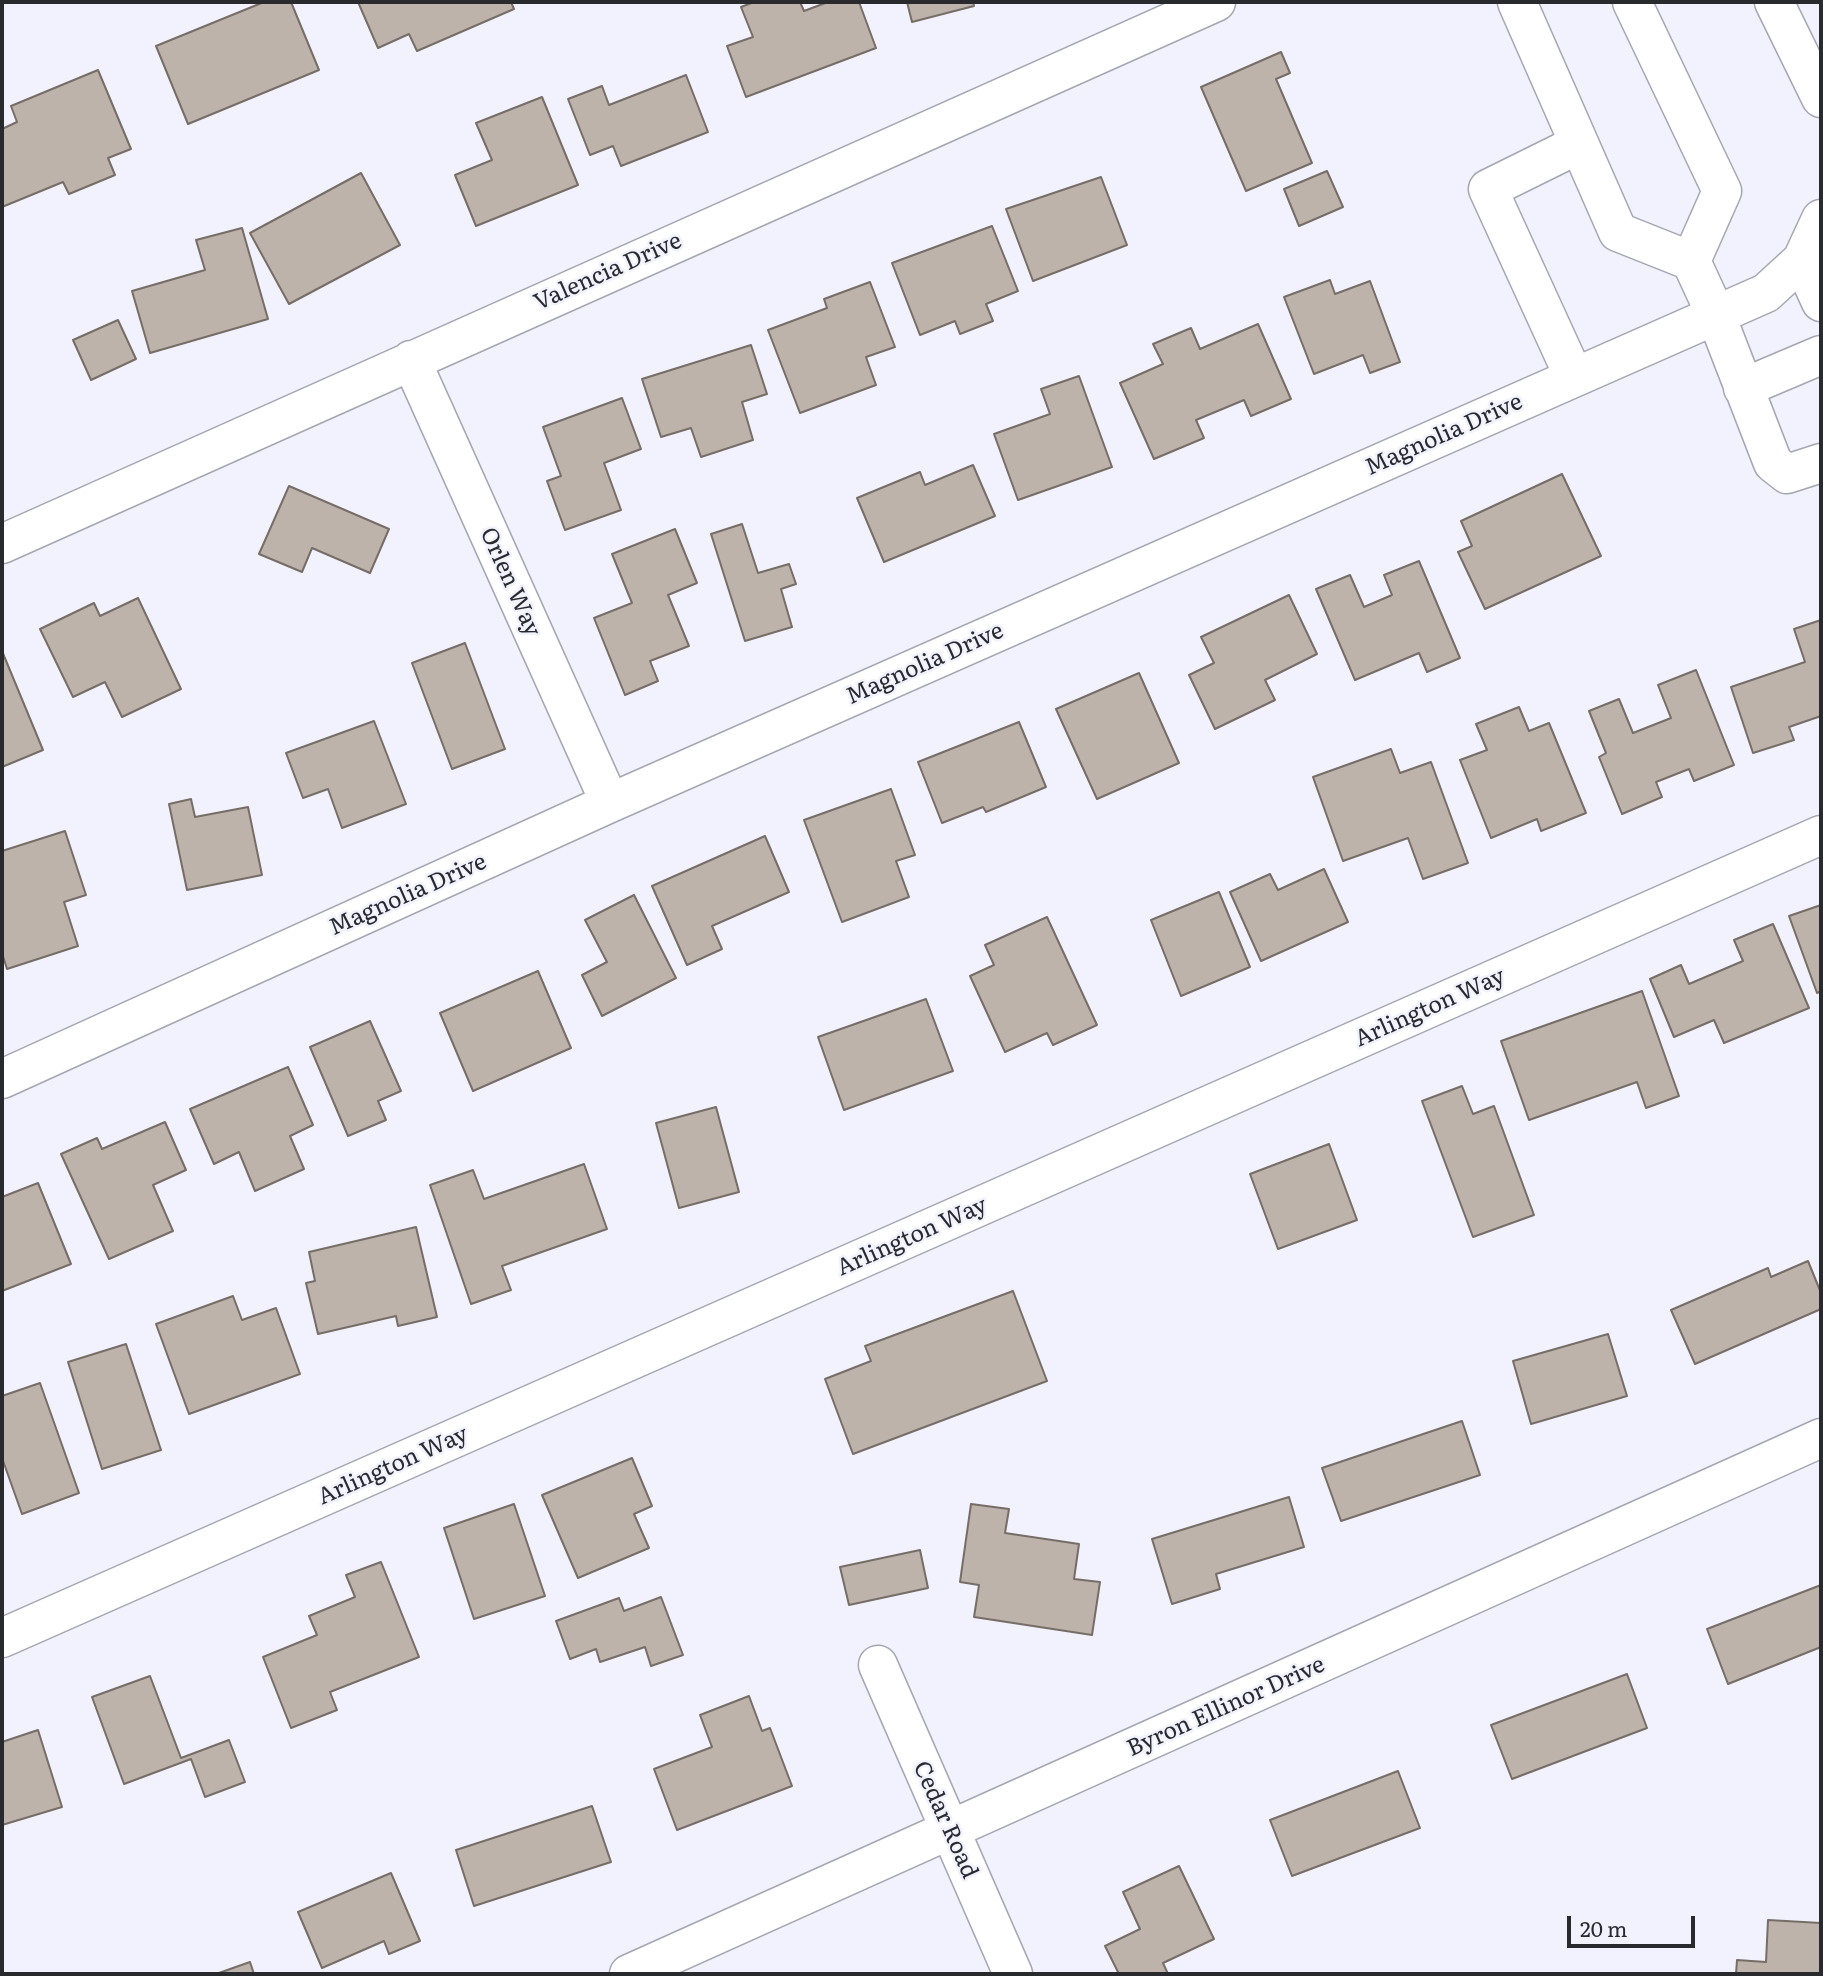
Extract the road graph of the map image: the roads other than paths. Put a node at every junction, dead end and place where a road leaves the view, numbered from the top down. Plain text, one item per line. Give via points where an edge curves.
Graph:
1 (1216, 2) edge
2 (1517, 2) edge
3 (1632, 2) edge
4 (1777, 9) edge
5 (1821, 98) edge
6 (1579, 144) junction
7 (1821, 219) edge
8 (1802, 260) junction
9 (1691, 261) junction
10 (1821, 302) edge
11 (1716, 313) junction
12 (1821, 355) edge
13 (411, 360) junction
14 (1574, 377) junction
15 (1743, 388) junction
16 (1821, 463) edge
17 (2, 544) edge
18 (610, 803) junction
19 (1821, 835) edge
20 (2, 1079) edge
21 (1821, 1438) edge
22 (2, 1638) edge
23 (878, 1664) dead end
24 (950, 1832) junction
25 (629, 1974) edge
26 (1013, 1974) edge

1 - 13 street, Valencia Drive
2 - 6 street
3 - 9 street via 1722,191
4 - 5 street
6 - 9 street via 1618,232
6 - 14 street via 1488,190
7 - 8 street, Magnolia Drive
8 - 10 street
8 - 11 street, Magnolia Drive via 1766,293
9 - 11 street
11 - 14 street, Magnolia Drive
11 - 15 street
12 - 15 street
13 - 17 street, Valencia Drive
13 - 18 street, Orlen Way
14 - 18 street, Magnolia Drive
15 - 16 street via 1779,470 1787,474
18 - 20 street, Magnolia Drive
19 - 22 street, Arlington Way
21 - 24 street, Byron Ellinor Drive
23 - 24 street, Cedar Road
24 - 25 street, Byron Ellinor Drive
24 - 26 street, Cedar Road

